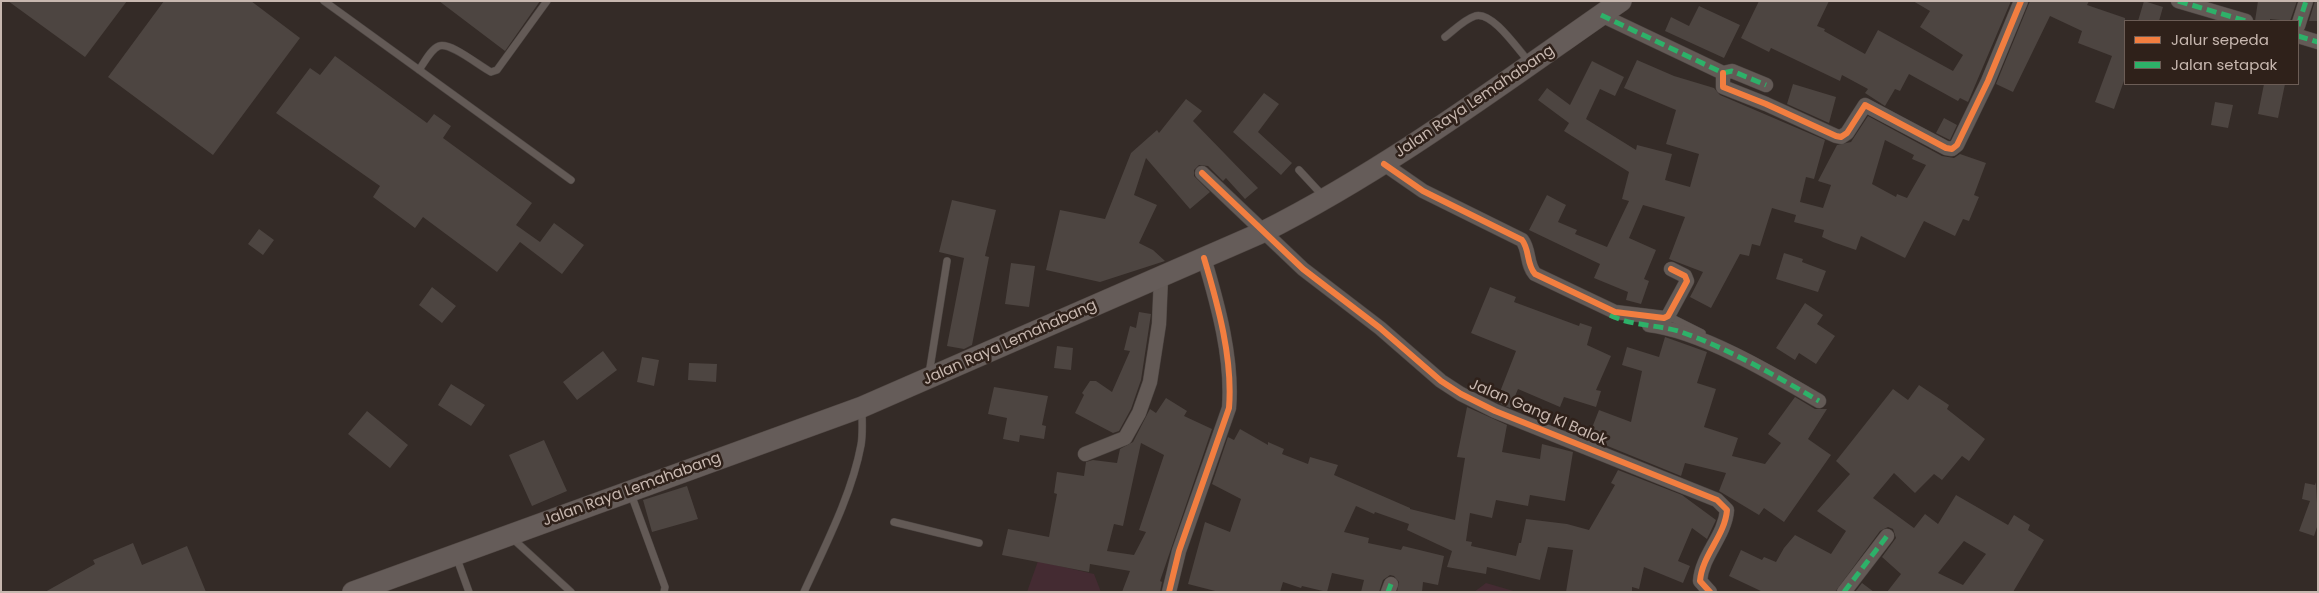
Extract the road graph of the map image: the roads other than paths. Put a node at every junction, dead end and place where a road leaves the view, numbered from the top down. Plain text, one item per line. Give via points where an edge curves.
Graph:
1 (324, 1) edge
2 (547, 1) edge
3 (1621, 1) edge
4 (2021, 1) edge
5 (2178, 1) edge
6 (2306, 1) edge
7 (2205, 5) edge
8 (1601, 15) junction
9 (2243, 20) edge
10 (2299, 23) edge
11 (1445, 36) dead end
12 (2299, 36) edge
13 (2318, 42) edge
14 (1531, 64) junction
15 (419, 70) junction
16 (1723, 73) junction
17 (1766, 85) dead end
18 (1384, 164) junction
19 (1299, 170) dead end
20 (1202, 173) dead end
21 (572, 180) dead end
22 (1326, 199) junction
23 (1263, 232) junction
24 (1204, 258) junction
25 (948, 261) dead end
26 (1671, 269) dead end
27 (1161, 277) junction
28 (1588, 300) junction
29 (1668, 316) junction
30 (1702, 333) dead end
31 (928, 379) junction
32 (1819, 401) dead end
33 (862, 407) junction
34 (1085, 454) dead end
35 (630, 491) junction
36 (894, 522) dead end
37 (508, 534) junction
38 (1887, 536) dead end
39 (979, 543) dead end
40 (454, 554) junction
41 (358, 591) edge
42 (469, 592) edge
43 (571, 592) edge
44 (664, 592) edge
45 (804, 592) edge
46 (1169, 592) edge
47 (1710, 592) edge
48 (1844, 592) edge

1 - 15 lane
2 - 15 lane via 497,70 491,72 448,46 439,46
3 - 8 main road, Jalan Raya Lemahabang
4 - 16 street via 1988,81 1957,144 1952,148 1946,148 1865,105 1847,133 1836,136 1723,87
5 - 7 street
6 - 10 street
7 - 9 street
8 - 14 main road, Jalan Raya Lemahabang
8 - 16 street
11 - 14 lane via 1474,16 1487,16
12 - 13 street
14 - 18 main road, Jalan Raya Lemahabang
15 - 21 lane
16 - 17 street via 1732,71
18 - 22 main road, Jalan Raya Lemahabang
18 - 28 street via 1423,191 1522,240 1527,246 1530,268 1535,274
19 - 22 lane
20 - 23 street
22 - 23 main road, Jalan Raya Lemahabang
23 - 24 main road, Jalan Raya Lemahabang
23 - 47 street, Jalan Gang Kl Balok via 1303,270 1461,394 1495,411 1717,500 1727,510 1722,532 1701,572 1700,581
24 - 27 main road, Jalan Raya Lemahabang
24 - 46 street via 1220,321 1231,387 1229,408 1179,551
25 - 31 lane
26 - 29 street via 1685,276 1687,281
27 - 31 main road, Jalan Raya Lemahabang
27 - 34 street via 1159,324 1150,382 1139,413 1125,438
28 - 29 street via 1630,315
28 - 32 street via 1593,308 1624,322 1673,329 1696,337
29 - 30 lane
31 - 33 main road, Jalan Raya Lemahabang
33 - 35 main road, Jalan Raya Lemahabang
33 - 45 lane via 861,444 853,476
35 - 37 main road, Jalan Raya Lemahabang
35 - 44 lane via 665,587
36 - 39 lane
37 - 40 main road, Jalan Raya Lemahabang
37 - 43 lane
38 - 48 street
40 - 41 main road, Jalan Raya Lemahabang
40 - 42 lane

